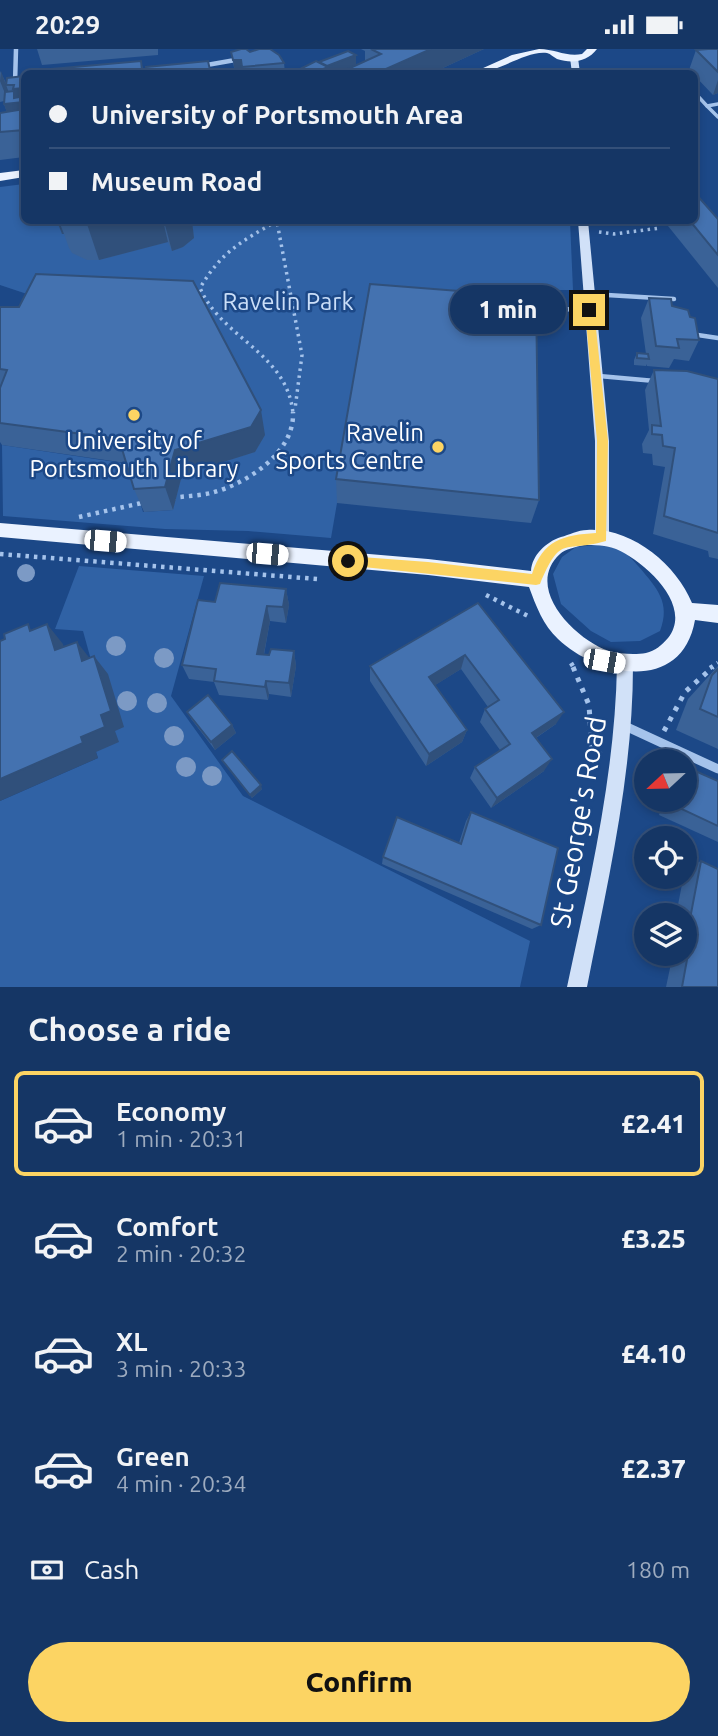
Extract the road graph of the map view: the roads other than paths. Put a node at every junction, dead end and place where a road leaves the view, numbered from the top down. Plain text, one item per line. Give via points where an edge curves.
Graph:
1 (16, 49) edge
2 (237, 49) edge
3 (549, 49) edge
4 (592, 49) edge
5 (574, 58) junction
6 (189, 67) edge
7 (484, 70) edge
8 (576, 70) edge
9 (21, 83) edge
10 (15, 84) junction
11 (7, 85) edge
12 (698, 96) edge
13 (718, 104) edge
14 (707, 106) junction
15 (718, 117) edge
16 (21, 174) edge
17 (0, 177) edge
18 (584, 225) edge
19 (588, 294) junction
20 (674, 299) edge
21 (518, 307) edge
22 (589, 310) junction
23 (681, 333) edge
24 (718, 338) edge
25 (596, 376) junction
26 (667, 382) edge
27 (0, 530) edge
28 (602, 537) junction
29 (536, 580) junction
30 (685, 611) junction
31 (718, 614) edge
32 (625, 665) junction
33 (625, 726) junction
34 (718, 769) edge
35 (577, 987) edge

1 - 10 street
2 - 6 street via 246,57
3 - 5 main road via 558,56
3 - 7 main road
4 - 5 main road via 586,56
5 - 8 main road
9 - 10 street
10 - 11 street
12 - 14 lane
13 - 14 lane
14 - 15 lane
16 - 17 main road
18 - 19 main road
19 - 20 lane
19 - 22 main road
21 - 22 lane
22 - 25 main road
23 - 24 lane
25 - 26 lane
25 - 28 main road via 602,441
27 - 29 main road
28 - 29 main road via 568,540 553,549 542,561
28 - 30 main road via 627,546 649,562 678,593
29 - 32 main road via 540,601 566,635 583,651
30 - 31 main road
30 - 32 main road via 684,630 664,656
32 - 33 main road, St George's Road
33 - 34 street
33 - 35 main road, St George's Road

